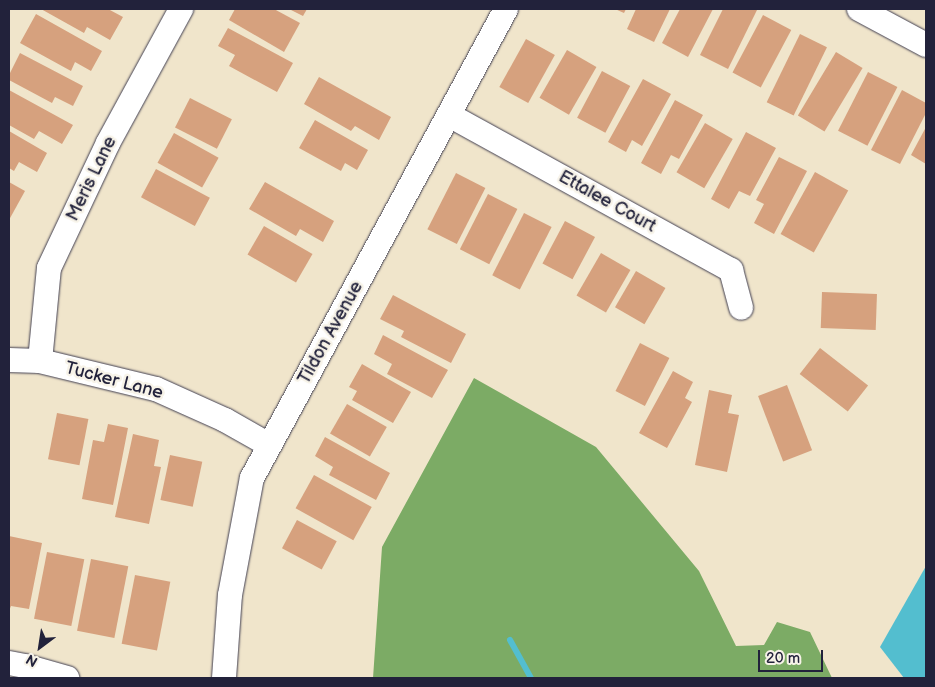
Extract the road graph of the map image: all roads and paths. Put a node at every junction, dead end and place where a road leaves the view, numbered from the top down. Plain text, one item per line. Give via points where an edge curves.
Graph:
1 (181, 9) edge
2 (506, 9) edge
3 (859, 9) edge
4 (926, 45) edge
5 (449, 115) junction
6 (742, 308) dead end
7 (9, 360) edge
8 (40, 361) junction
9 (269, 445) junction
10 (9, 663) edge
11 (67, 678) edge
12 (224, 678) edge

1 - 8 street, Meris Lane via 108,143 49,268
2 - 5 street, Tildon Avenue
3 - 4 street
5 - 6 street, Ettalee Court via 731,270
5 - 9 street, Tildon Avenue
7 - 8 street, Tucker Lane
8 - 9 street, Tucker Lane via 156,389 225,420
9 - 12 street, Tildon Avenue via 252,478 230,595
10 - 11 street

